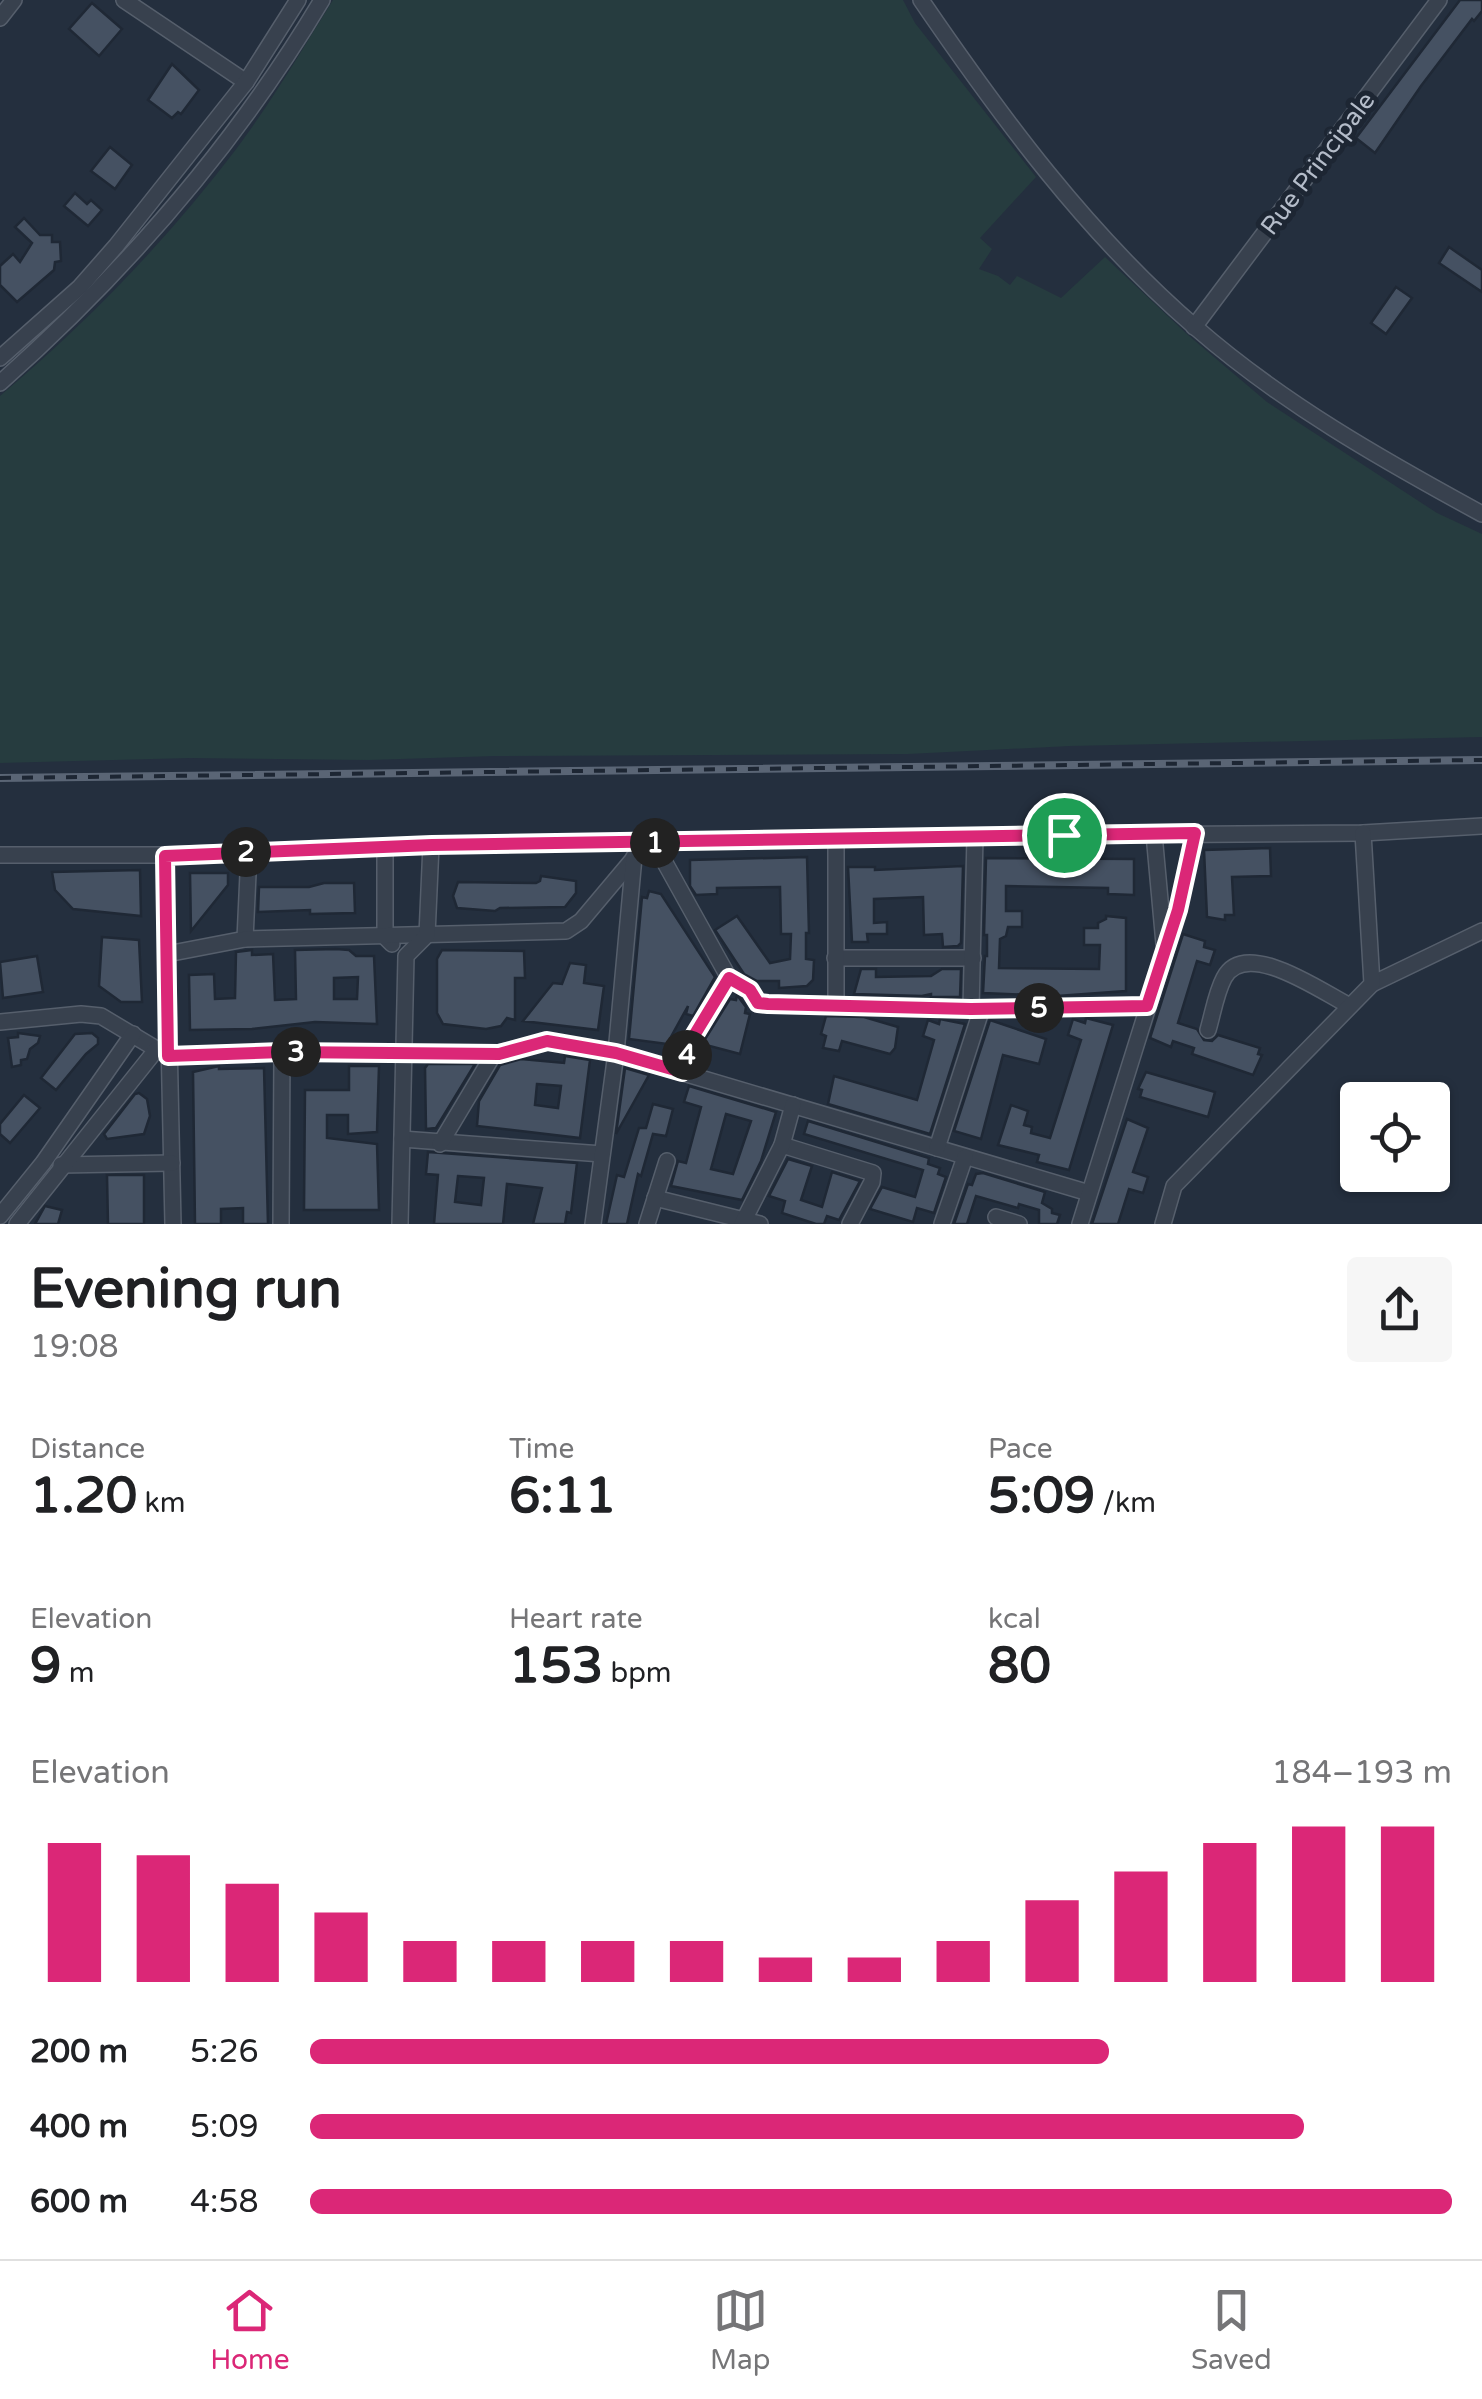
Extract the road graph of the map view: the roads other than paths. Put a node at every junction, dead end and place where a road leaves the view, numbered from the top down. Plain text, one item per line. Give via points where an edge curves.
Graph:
1 (14, 0) edge
2 (124, 0) edge
3 (298, 0) edge
4 (322, 0) edge
5 (1439, 0) edge
6 (927, 3) edge
7 (0, 18) edge
8 (246, 82) junction
9 (1194, 327) junction
10 (0, 358) edge
11 (0, 383) edge
12 (1482, 514) edge
13 (1482, 826) edge
14 (1195, 833) junction
15 (1363, 833) junction
16 (1154, 834) junction
17 (975, 836) junction
18 (836, 839) junction
19 (654, 843) junction
20 (432, 845) junction
21 (385, 847) junction
22 (635, 850) junction
23 (249, 852) junction
24 (0, 855) edge
25 (165, 856) junction
26 (1482, 931) edge
27 (427, 935) junction
28 (384, 937) junction
29 (245, 938) junction
30 (1164, 948) junction
31 (167, 954) junction
32 (406, 956) junction
33 (835, 958) junction
34 (973, 958) junction
35 (729, 978) junction
36 (1372, 984) junction
37 (1348, 1005) junction
38 (836, 1006) junction
39 (1147, 1006) junction
40 (976, 1009) junction
41 (0, 1022) edge
42 (1208, 1030) dead end
43 (133, 1034) junction
44 (282, 1052) junction
45 (404, 1052) junction
46 (162, 1053) junction
47 (616, 1053) junction
48 (499, 1054) junction
49 (682, 1072) junction
50 (793, 1106) junction
51 (402, 1140) junction
52 (440, 1144) junction
53 (782, 1145) junction
54 (937, 1148) junction
55 (602, 1154) junction
56 (965, 1156) junction
57 (667, 1161) dead end
58 (43, 1163) junction
59 (172, 1163) junction
60 (66, 1166) junction
61 (1089, 1193) junction
62 (655, 1198) junction
63 (0, 1216) edge
64 (996, 1217) dead end
65 (743, 1221) edge
66 (857, 1222) edge
67 (17, 1224) edge
68 (173, 1224) edge
69 (281, 1224) edge
70 (400, 1224) edge
71 (593, 1224) edge
72 (648, 1224) edge
73 (760, 1224) edge
74 (942, 1224) edge
75 (1020, 1224) edge
76 (1080, 1224) edge
77 (1163, 1224) edge

1 - 7 street
2 - 8 street
3 - 8 street
4 - 11 street via 227,140 133,256
5 - 9 street, Rue Principale
6 - 9 street via 1042,168
8 - 10 street via 80,287
9 - 12 street via 1322,424
13 - 15 street
14 - 15 street
14 - 16 street
14 - 30 street
15 - 36 street
16 - 17 street
16 - 30 street
17 - 18 street
17 - 34 street
18 - 19 street
18 - 33 street
19 - 22 street
19 - 35 street
20 - 21 street
20 - 22 street
20 - 27 street
21 - 23 street
21 - 28 street
22 - 27 street via 582,920 566,931
22 - 47 street
23 - 25 street
23 - 29 street
24 - 25 street
25 - 31 street
26 - 36 street
27 - 28 street
27 - 32 street
28 - 29 street
28 - 32 street
29 - 31 street
30 - 39 street
31 - 46 street
32 - 45 street
33 - 34 street
33 - 38 street
34 - 40 street
35 - 38 street via 758,1003
35 - 49 street via 692,1039
36 - 37 street
37 - 42 street via 1252,961 1225,976
37 - 77 street via 1174,1186
38 - 40 street
39 - 40 street
39 - 61 street
40 - 54 street
41 - 43 street via 92,1015
43 - 46 street
43 - 58 street
44 - 45 street
44 - 46 street
44 - 69 street
45 - 48 street
45 - 51 street
46 - 59 street
46 - 60 street
47 - 48 street via 547,1041
47 - 49 street
47 - 55 street
48 - 52 street
49 - 50 street
50 - 53 street
50 - 54 street
51 - 52 street
51 - 70 street
52 - 55 street
53 - 65 street
53 - 66 street via 874,1172
54 - 56 street
55 - 71 street
56 - 61 street
56 - 74 street
57 - 62 street
58 - 60 street
58 - 63 street
59 - 60 street
59 - 68 street
60 - 67 street
61 - 76 street
62 - 65 street
62 - 72 street
64 - 75 street
65 - 73 street

